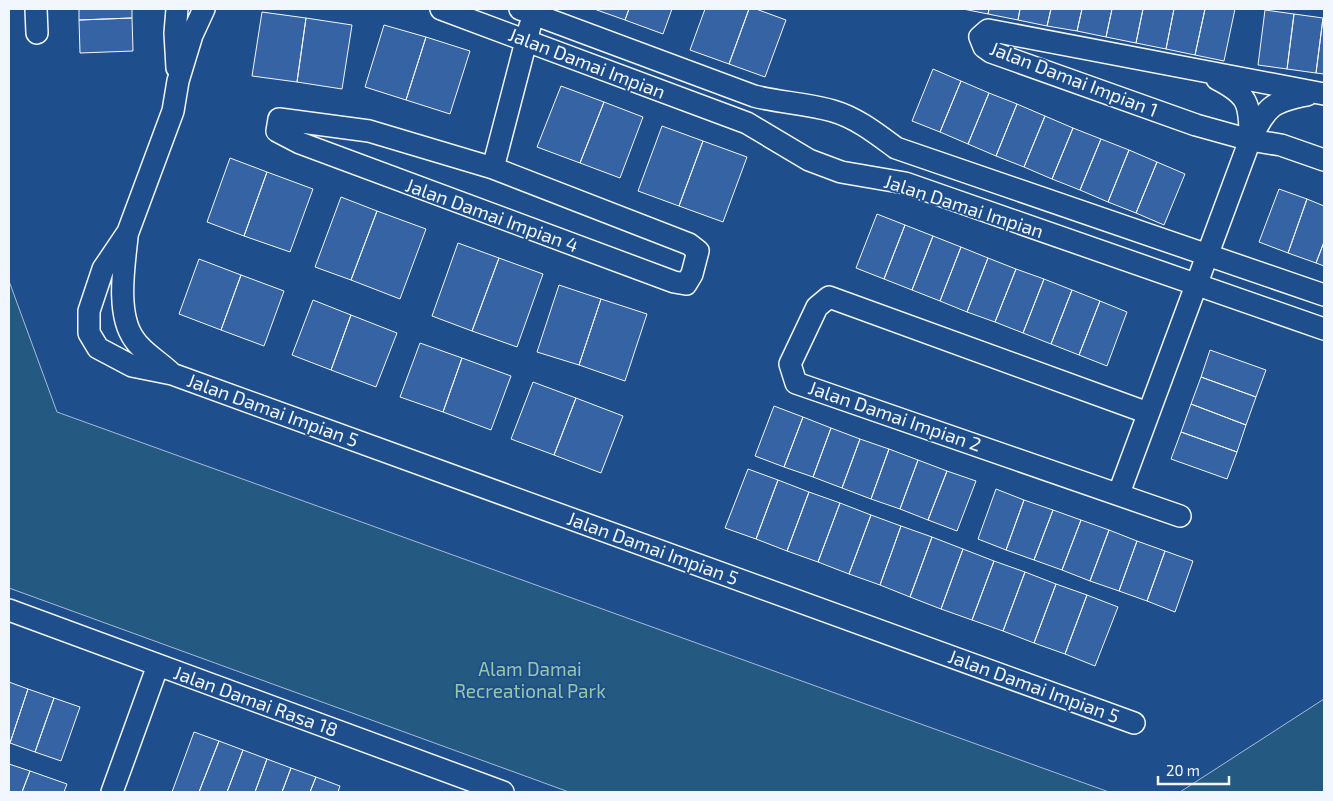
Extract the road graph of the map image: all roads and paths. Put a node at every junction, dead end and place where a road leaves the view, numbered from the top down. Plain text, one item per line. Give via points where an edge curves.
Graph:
1 (36, 9) edge
2 (177, 9) edge
3 (204, 9) edge
4 (441, 9) edge
5 (531, 10) edge
6 (37, 33) dead end
7 (525, 39) junction
8 (1205, 73) junction
9 (178, 81) junction
10 (1322, 94) edge
11 (1250, 140) junction
12 (1324, 160) edge
13 (492, 168) junction
14 (128, 232) junction
15 (1208, 255) junction
16 (1196, 285) junction
17 (1324, 295) edge
18 (1324, 329) edge
19 (172, 374) junction
20 (1148, 413) junction
21 (1119, 493) junction
22 (1180, 516) dead end
23 (9, 610) edge
24 (158, 665) junction
25 (1134, 723) dead end
26 (112, 792) edge
27 (503, 792) edge

1 - 6 street
2 - 9 street
3 - 9 street
4 - 7 street, Jalan Damai Impian
5 - 7 street
5 - 15 street, Jalan Damai Impian via 754,96 836,111 896,148
7 - 13 street
7 - 16 street, Jalan Damai Impian via 747,123 808,160 842,172 904,183
8 - 10 street, Jalan Damai Impian 1
8 - 11 street, Jalan Damai Impian 1 via 1243,96 1250,109
8 - 11 street, Jalan Damai Impian 1 via 988,30 980,37 984,47 991,52 1196,125
9 - 14 street via 173,111
10 - 11 street, Jalan Damai Impian 1 via 1281,100 1265,112
11 - 12 street, Jalan Damai Impian 1 via 1281,145
11 - 15 street
13 - 13 street, Jalan Damai Impian 4 via 689,244 698,251 692,274 686,284 674,282 310,147 277,132 279,119 369,131
14 - 19 street via 122,283 124,313 133,339
14 - 19 street via 103,269 89,311 89,333 98,348 132,366
15 - 16 street
15 - 17 street, Jalan Damai Impian
16 - 18 street, Jalan Damai Impian
16 - 20 street
19 - 25 street, Jalan Damai Impian 5
20 - 21 street
20 - 21 street, Jalan Damai Impian 2 via 828,297 817,307 790,364 796,383
21 - 22 street, Jalan Damai Impian 2
23 - 24 street, Jalan Damai Rasa 18
24 - 26 street
24 - 27 street, Jalan Damai Rasa 18

